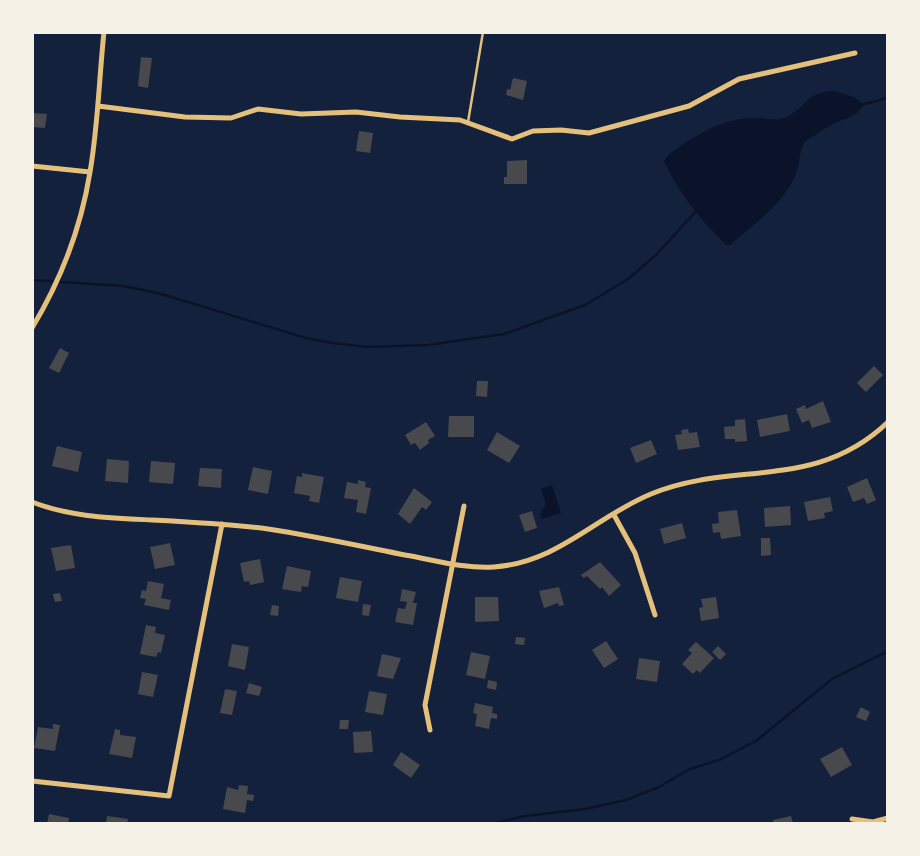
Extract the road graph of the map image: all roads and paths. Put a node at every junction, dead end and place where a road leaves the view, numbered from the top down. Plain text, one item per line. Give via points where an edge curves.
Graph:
1 (104, 32) edge
2 (483, 32) edge
3 (855, 54) dead end
4 (98, 106) junction
5 (468, 122) junction
6 (32, 166) edge
7 (90, 172) junction
8 (32, 328) edge
9 (888, 422) edge
10 (33, 503) edge
11 (464, 506) dead end
12 (614, 515) junction
13 (222, 524) junction
14 (453, 564) junction
15 (655, 615) dead end
16 (430, 730) dead end
17 (32, 781) edge
18 (888, 818) edge
19 (852, 819) dead end

1 - 4 street
2 - 5 lane
3 - 5 street via 739,79 689,106 589,133 533,131 512,139
4 - 5 street via 185,117 231,118 258,108 301,114 356,112
4 - 7 street
6 - 7 street
7 - 8 street via 66,261 48,302
9 - 12 street via 863,444 830,460 680,485 640,499
10 - 13 street via 89,516
11 - 14 street
12 - 14 street via 560,548 530,561 494,567
12 - 15 street via 636,553
13 - 14 street via 292,533
13 - 17 street via 169,796
14 - 16 street via 426,705
18 - 19 street via 872,822

